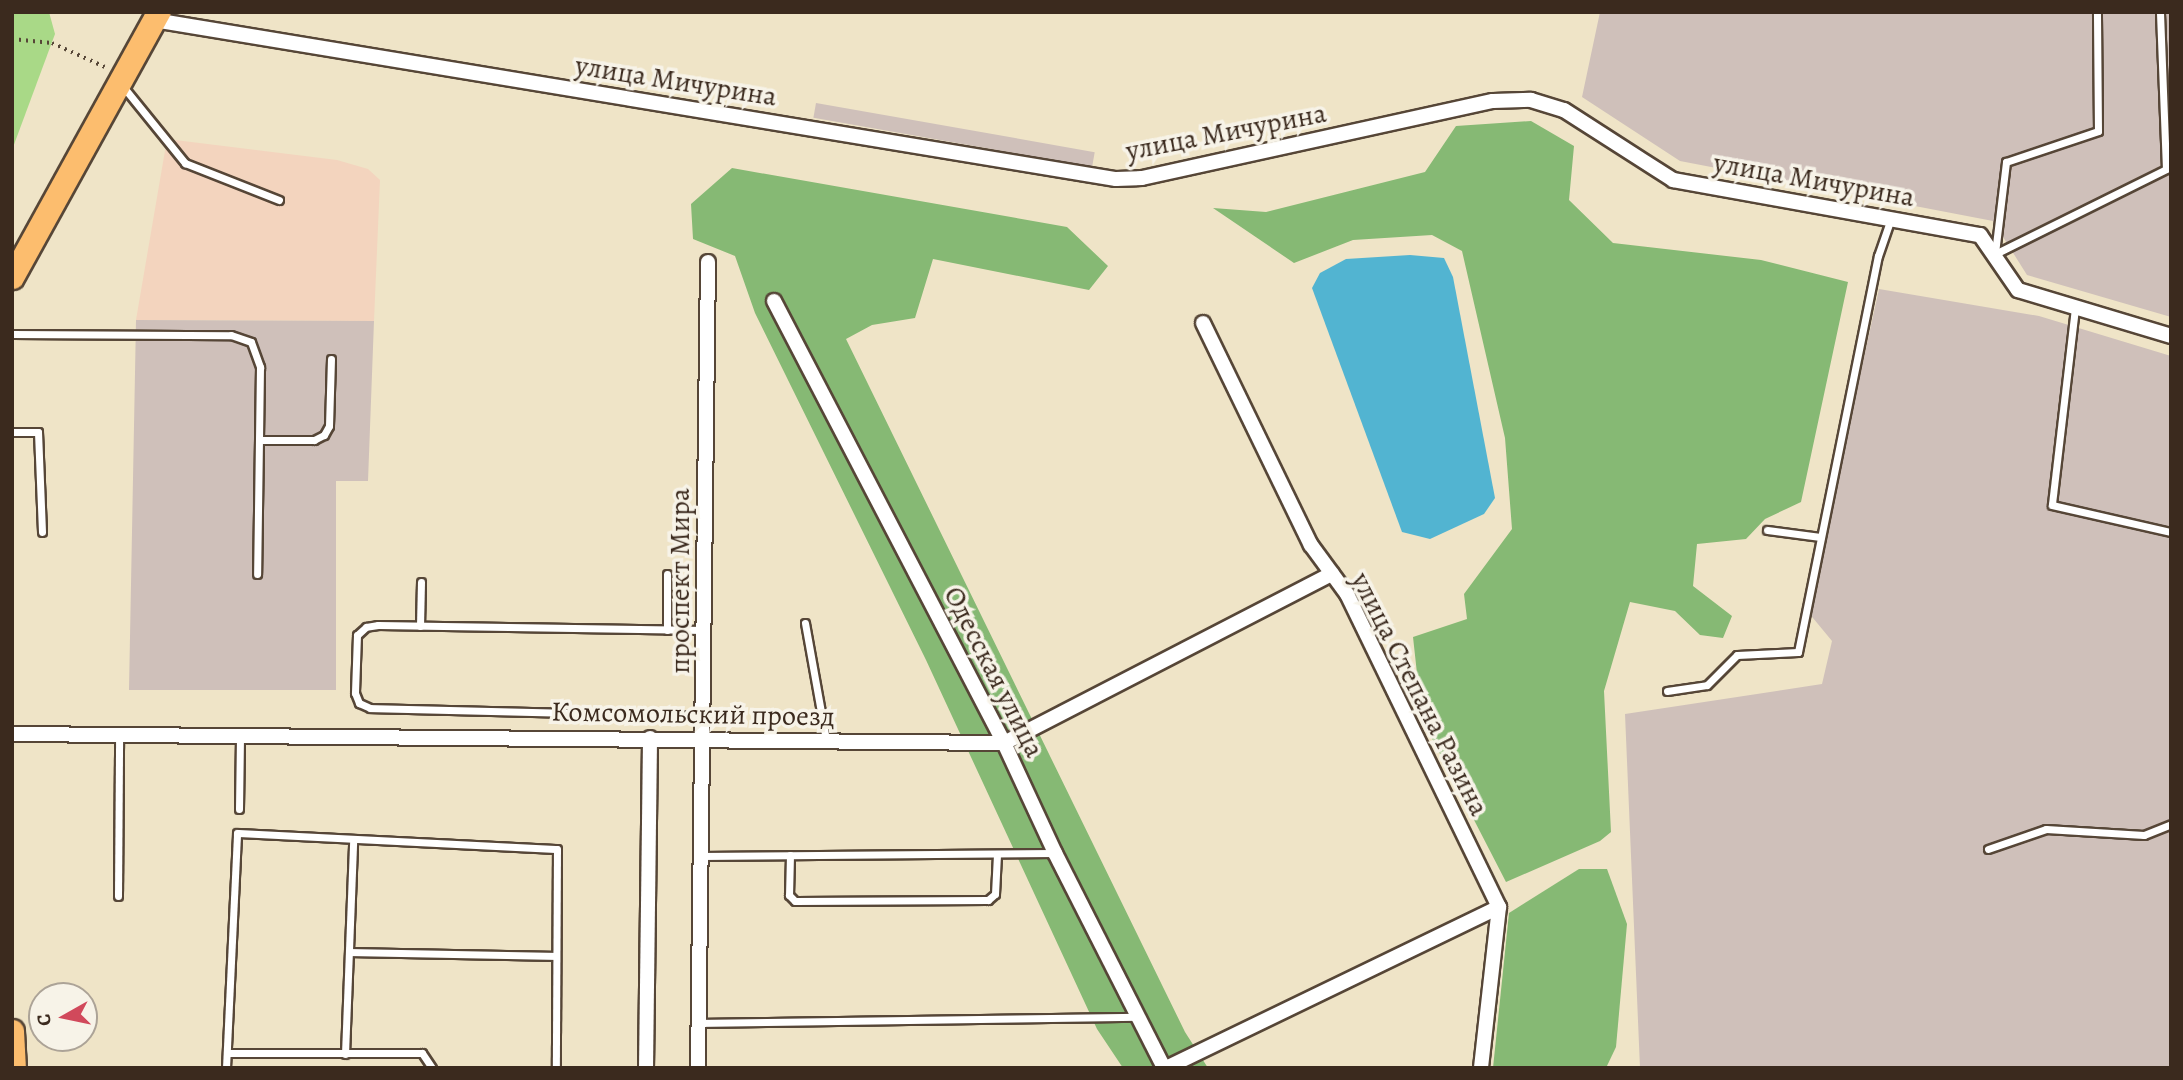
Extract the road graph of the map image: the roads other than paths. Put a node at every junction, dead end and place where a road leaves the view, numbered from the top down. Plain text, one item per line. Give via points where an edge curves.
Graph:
1 (2097, 12) edge
2 (2160, 12) edge
3 (156, 16) edge
4 (121, 79) junction
5 (279, 200) dead end
6 (1891, 219) junction
7 (1995, 254) junction
8 (708, 262) dead end
9 (12, 277) edge
10 (774, 301) dead end
11 (2075, 307) junction
12 (1203, 323) dead end
13 (12, 334) edge
14 (2171, 336) edge
15 (331, 359) dead end
16 (12, 432) edge
17 (259, 440) junction
18 (1767, 530) dead end
19 (42, 532) dead end
20 (2171, 532) edge
21 (1821, 537) junction
22 (257, 574) dead end
23 (667, 574) dead end
24 (1332, 574) junction
25 (421, 582) dead end
26 (805, 622) dead end
27 (420, 626) junction
28 (667, 630) junction
29 (704, 630) junction
30 (1667, 691) dead end
31 (704, 716) junction
32 (12, 734) edge
33 (119, 735) junction
34 (240, 736) junction
35 (650, 738) junction
36 (704, 739) junction
37 (826, 740) junction
38 (1004, 743) junction
39 (239, 809) dead end
40 (2171, 824) edge
41 (353, 841) junction
42 (1988, 849) dead end
43 (1055, 853) junction
44 (997, 854) junction
45 (790, 855) junction
46 (701, 856) junction
47 (118, 896) dead end
48 (1499, 907) junction
49 (351, 952) junction
50 (556, 956) junction
51 (1136, 1017) junction
52 (699, 1023) junction
53 (12, 1031) edge
54 (226, 1054) junction
55 (345, 1054) junction
56 (14, 1068) edge
57 (226, 1068) edge
58 (432, 1068) edge
59 (556, 1068) edge
60 (646, 1068) edge
61 (698, 1068) edge
62 (1165, 1068) edge
63 (1481, 1068) edge

1 - 7 lane via 2098,131 2006,162
2 - 7 lane via 2166,169
3 - 4 main road
3 - 6 street, улица Мичурина via 1116,178 1142,178 1493,100 1531,100 1564,110 1674,180
4 - 5 lane via 184,163
4 - 9 main road
6 - 7 street, улица Мичурина via 1980,235
6 - 21 lane via 1878,256
7 - 11 street, улица Мичурина via 2018,290
8 - 29 street, проспект Мира
10 - 38 street, Одесская улица
11 - 14 street, улица Мичурина
11 - 20 lane via 2052,505
12 - 24 street, улица Степана Разина via 1311,545
13 - 17 lane via 241,337 251,342 260,367
15 - 17 lane via 329,426 324,435 314,440
16 - 19 lane via 38,432
17 - 22 lane
18 - 21 lane
21 - 30 lane via 1798,652 1737,655 1707,685
23 - 28 lane
24 - 38 street, Комсомольский проезд
24 - 48 street, улица Степана Разина via 1347,594
25 - 27 lane
26 - 37 lane
27 - 28 lane
27 - 31 lane via 378,625 357,635 355,693 359,703 370,708
28 - 29 lane
29 - 31 street, проспект Мира
31 - 36 street, проспект Мира
32 - 33 street, Комсомольский проезд
33 - 34 street, Комсомольский проезд
33 - 47 lane
34 - 35 street, Комсомольский проезд
34 - 39 lane
35 - 36 street, Комсомольский проезд
35 - 60 street
36 - 37 street, Комсомольский проезд
36 - 46 street, проспект Мира
37 - 38 street, Комсомольский проезд
38 - 43 street, Одесская улица
40 - 42 lane via 2144,835 2046,830
41 - 49 lane
41 - 50 lane via 557,849
41 - 54 lane via 237,833
43 - 44 lane
43 - 51 street, Одесская улица
44 - 45 lane
44 - 45 lane via 995,894 988,900 795,901 789,895
45 - 46 lane
46 - 52 street, проспект Мира
48 - 62 street
48 - 63 street
49 - 50 lane
49 - 55 lane
50 - 59 lane
51 - 52 lane
51 - 62 street, Одесская улица
52 - 61 street, проспект Мира
53 - 56 main road
54 - 55 lane
54 - 57 lane
55 - 58 lane via 422,1053

